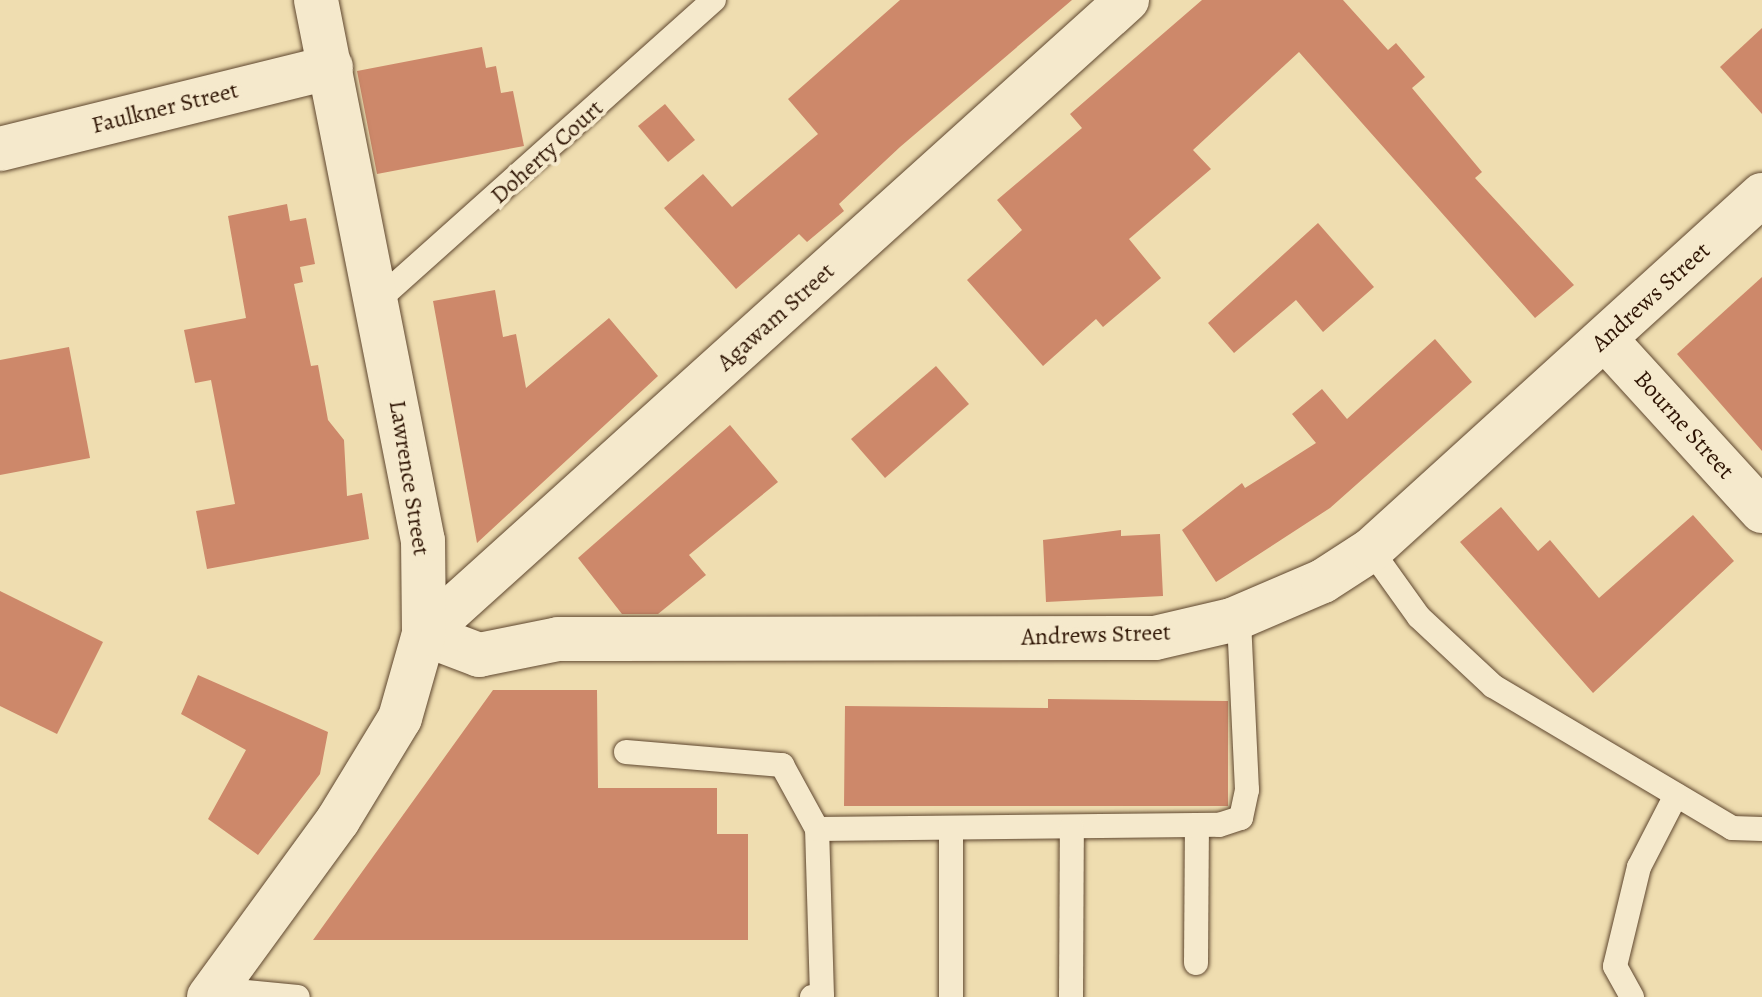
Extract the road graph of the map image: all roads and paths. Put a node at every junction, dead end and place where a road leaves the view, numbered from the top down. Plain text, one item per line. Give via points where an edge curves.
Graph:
1 (316, 0) edge
2 (714, 0) edge
3 (1127, 0) edge
4 (331, 67) junction
5 (0, 149) edge
6 (1762, 195) edge
7 (377, 301) junction
8 (1605, 339) junction
9 (1762, 511) edge
10 (1371, 550) junction
11 (1239, 618) junction
12 (424, 634) junction
13 (626, 752) dead end
14 (1676, 795) junction
15 (1197, 825) junction
16 (1072, 828) junction
17 (817, 829) junction
18 (1762, 829) edge
19 (951, 830) junction
20 (1196, 963) dead end
21 (212, 993) edge
22 (298, 997) edge
23 (812, 997) edge
24 (822, 997) edge
25 (951, 997) edge
26 (1071, 997) edge
27 (1632, 997) edge

1 - 4 street, Lawrence Street
2 - 7 lane, Doherty Court
3 - 12 street, Agawam Street
4 - 5 street, Faulkner Street
4 - 7 street, Lawrence Street
6 - 8 street, Andrews Street
7 - 12 street, Lawrence Street via 423,541
8 - 9 street, Bourne Street
8 - 10 street, Andrews Street
10 - 11 street, Andrews Street via 1313,587
10 - 14 lane via 1419,617 1493,686
11 - 12 street, Andrews Street via 1155,638 558,639 479,655
11 - 15 lane via 1247,790 1241,818
12 - 21 street, Lawrence Street via 400,718 338,820
13 - 17 lane via 782,765
14 - 18 lane via 1732,828
14 - 27 lane via 1639,867 1615,966
15 - 16 lane
15 - 20 lane
16 - 19 lane
16 - 26 lane
17 - 19 lane
17 - 24 lane
19 - 25 lane
21 - 22 lane
23 - 24 lane

